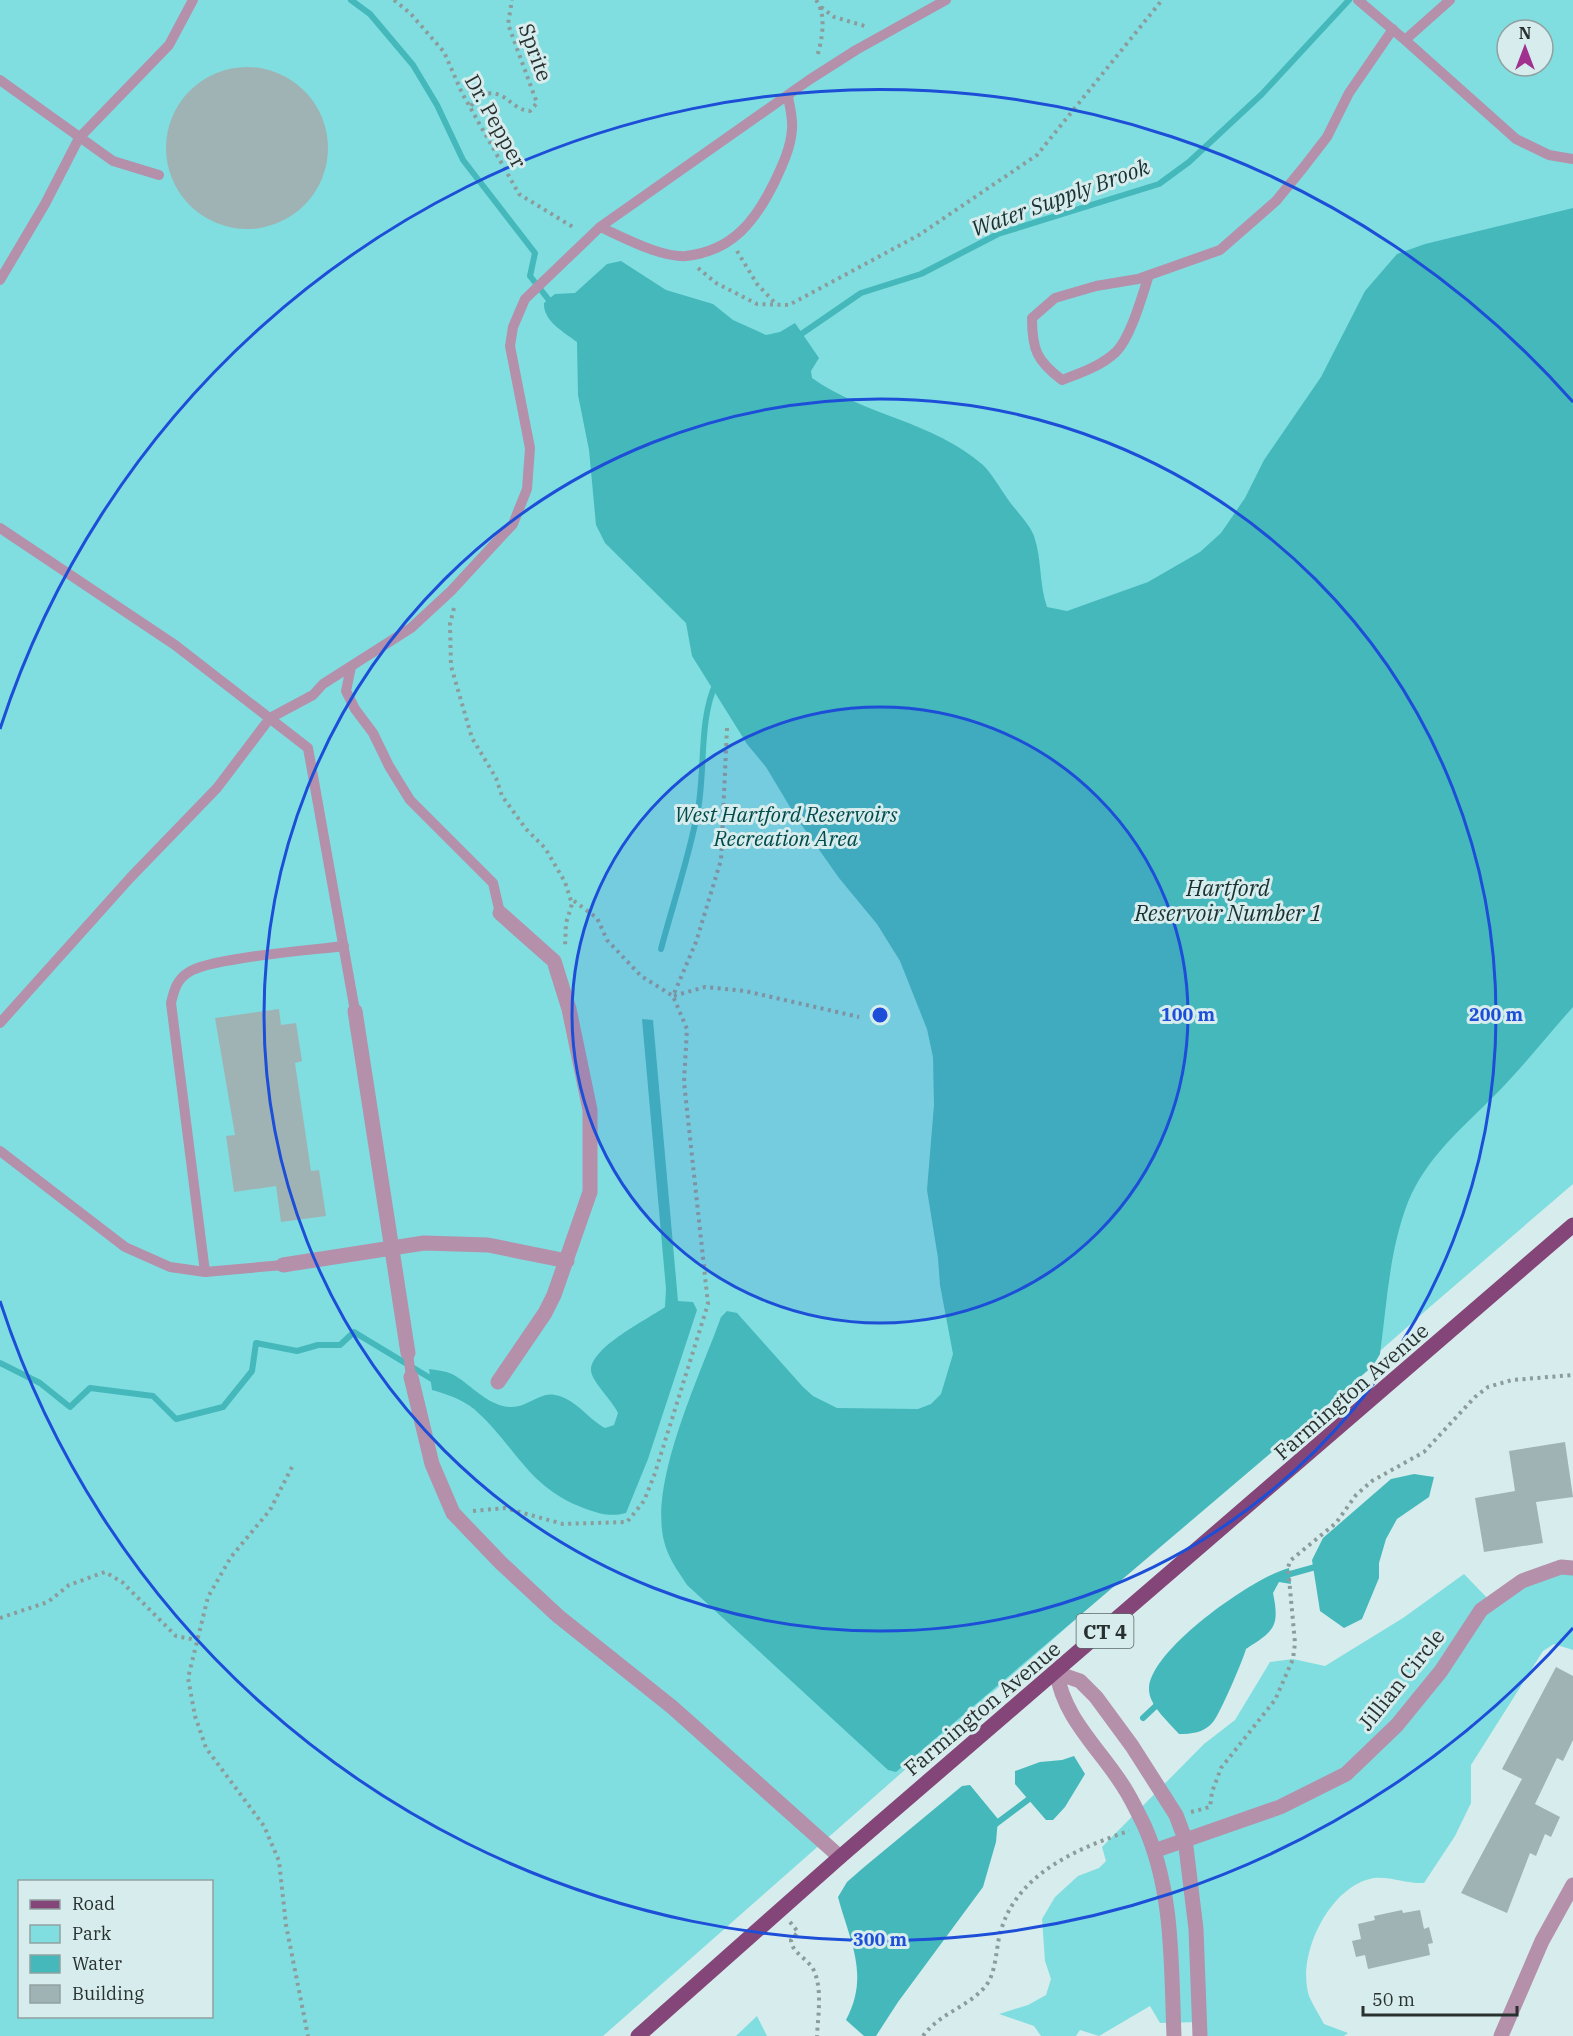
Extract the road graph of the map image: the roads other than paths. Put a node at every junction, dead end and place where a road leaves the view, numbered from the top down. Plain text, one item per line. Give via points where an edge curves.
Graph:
1 (193, 0) edge
2 (946, 0) edge
3 (1358, 0) edge
4 (1450, 0) edge
5 (1393, 29) junction
6 (1405, 40) junction
7 (0, 80) edge
8 (788, 97) junction
9 (79, 138) junction
10 (1573, 159) edge
11 (159, 175) dead end
12 (600, 227) junction
13 (1149, 275) junction
14 (0, 280) edge
15 (0, 528) edge
16 (351, 667) junction
17 (270, 718) junction
18 (500, 913) joint
19 (344, 946) junction
20 (355, 1011) joint
21 (0, 1023) edge
22 (0, 1151) edge
23 (1573, 1225) edge
24 (391, 1249) junction
25 (567, 1261) junction
26 (283, 1265) joint
27 (205, 1272) junction
28 (408, 1353) joint
29 (411, 1377) joint
30 (498, 1382) dead end
31 (1573, 1568) edge
32 (1057, 1672) junction
33 (1185, 1839) junction
34 (1154, 1851) junction
35 (840, 1857) junction
36 (1573, 1885) edge
37 (638, 2036) edge
38 (1174, 2036) edge
39 (1200, 2036) edge
40 (1501, 2036) edge

1 - 9 lane via 169,45
2 - 8 lane via 809,80
3 - 5 lane
4 - 6 lane
5 - 6 lane
5 - 13 lane via 1349,93 1327,137 1276,201 1220,250
6 - 10 lane via 1516,139 1549,155
7 - 9 lane
8 - 12 lane
8 - 12 lane via 792,128 786,158 758,214 733,239 716,250 684,256 647,248
9 - 11 lane via 113,161
9 - 14 lane
12 - 16 lane via 525,299 513,327 510,346 530,448 527,489 513,524 411,628
13 - 13 lane via 1055,298 1032,318 1032,344 1045,367 1062,380 1093,368 1117,351
15 - 17 lane via 174,645
16 - 17 lane
16 - 18 lane via 346,691 374,733 388,766 410,800 493,883
17 - 19 lane via 308,748
17 - 21 lane via 217,788
18 - 25 street via 554,961 569,1009 590,1110 590,1192
19 - 20 lane
19 - 27 lane via 212,964 190,971 174,988 171,1003
20 - 24 street
22 - 27 lane via 125,1247 170,1267
23 - 32 main road, Farmington Avenue / CT 4
24 - 25 street via 424,1243 488,1245
24 - 26 street
24 - 28 street
25 - 30 street via 545,1313
26 - 27 lane
28 - 29 lane
29 - 35 street via 432,1464 453,1513 558,1616 672,1707
31 - 33 street, Jillian Circle via 1561,1567 1522,1581 1480,1610 1441,1671 1397,1725 1346,1774 1280,1807
32 - 33 street via 1080,1681 1096,1697 1158,1785
32 - 34 street via 1059,1690 1067,1706 1126,1790
32 - 35 main road, Farmington Avenue / CT 4
33 - 34 street, Jillian Circle
33 - 39 street via 1196,1929
34 - 38 street via 1166,1895
35 - 37 main road, Farmington Avenue / CT 4
36 - 40 street via 1542,1941

